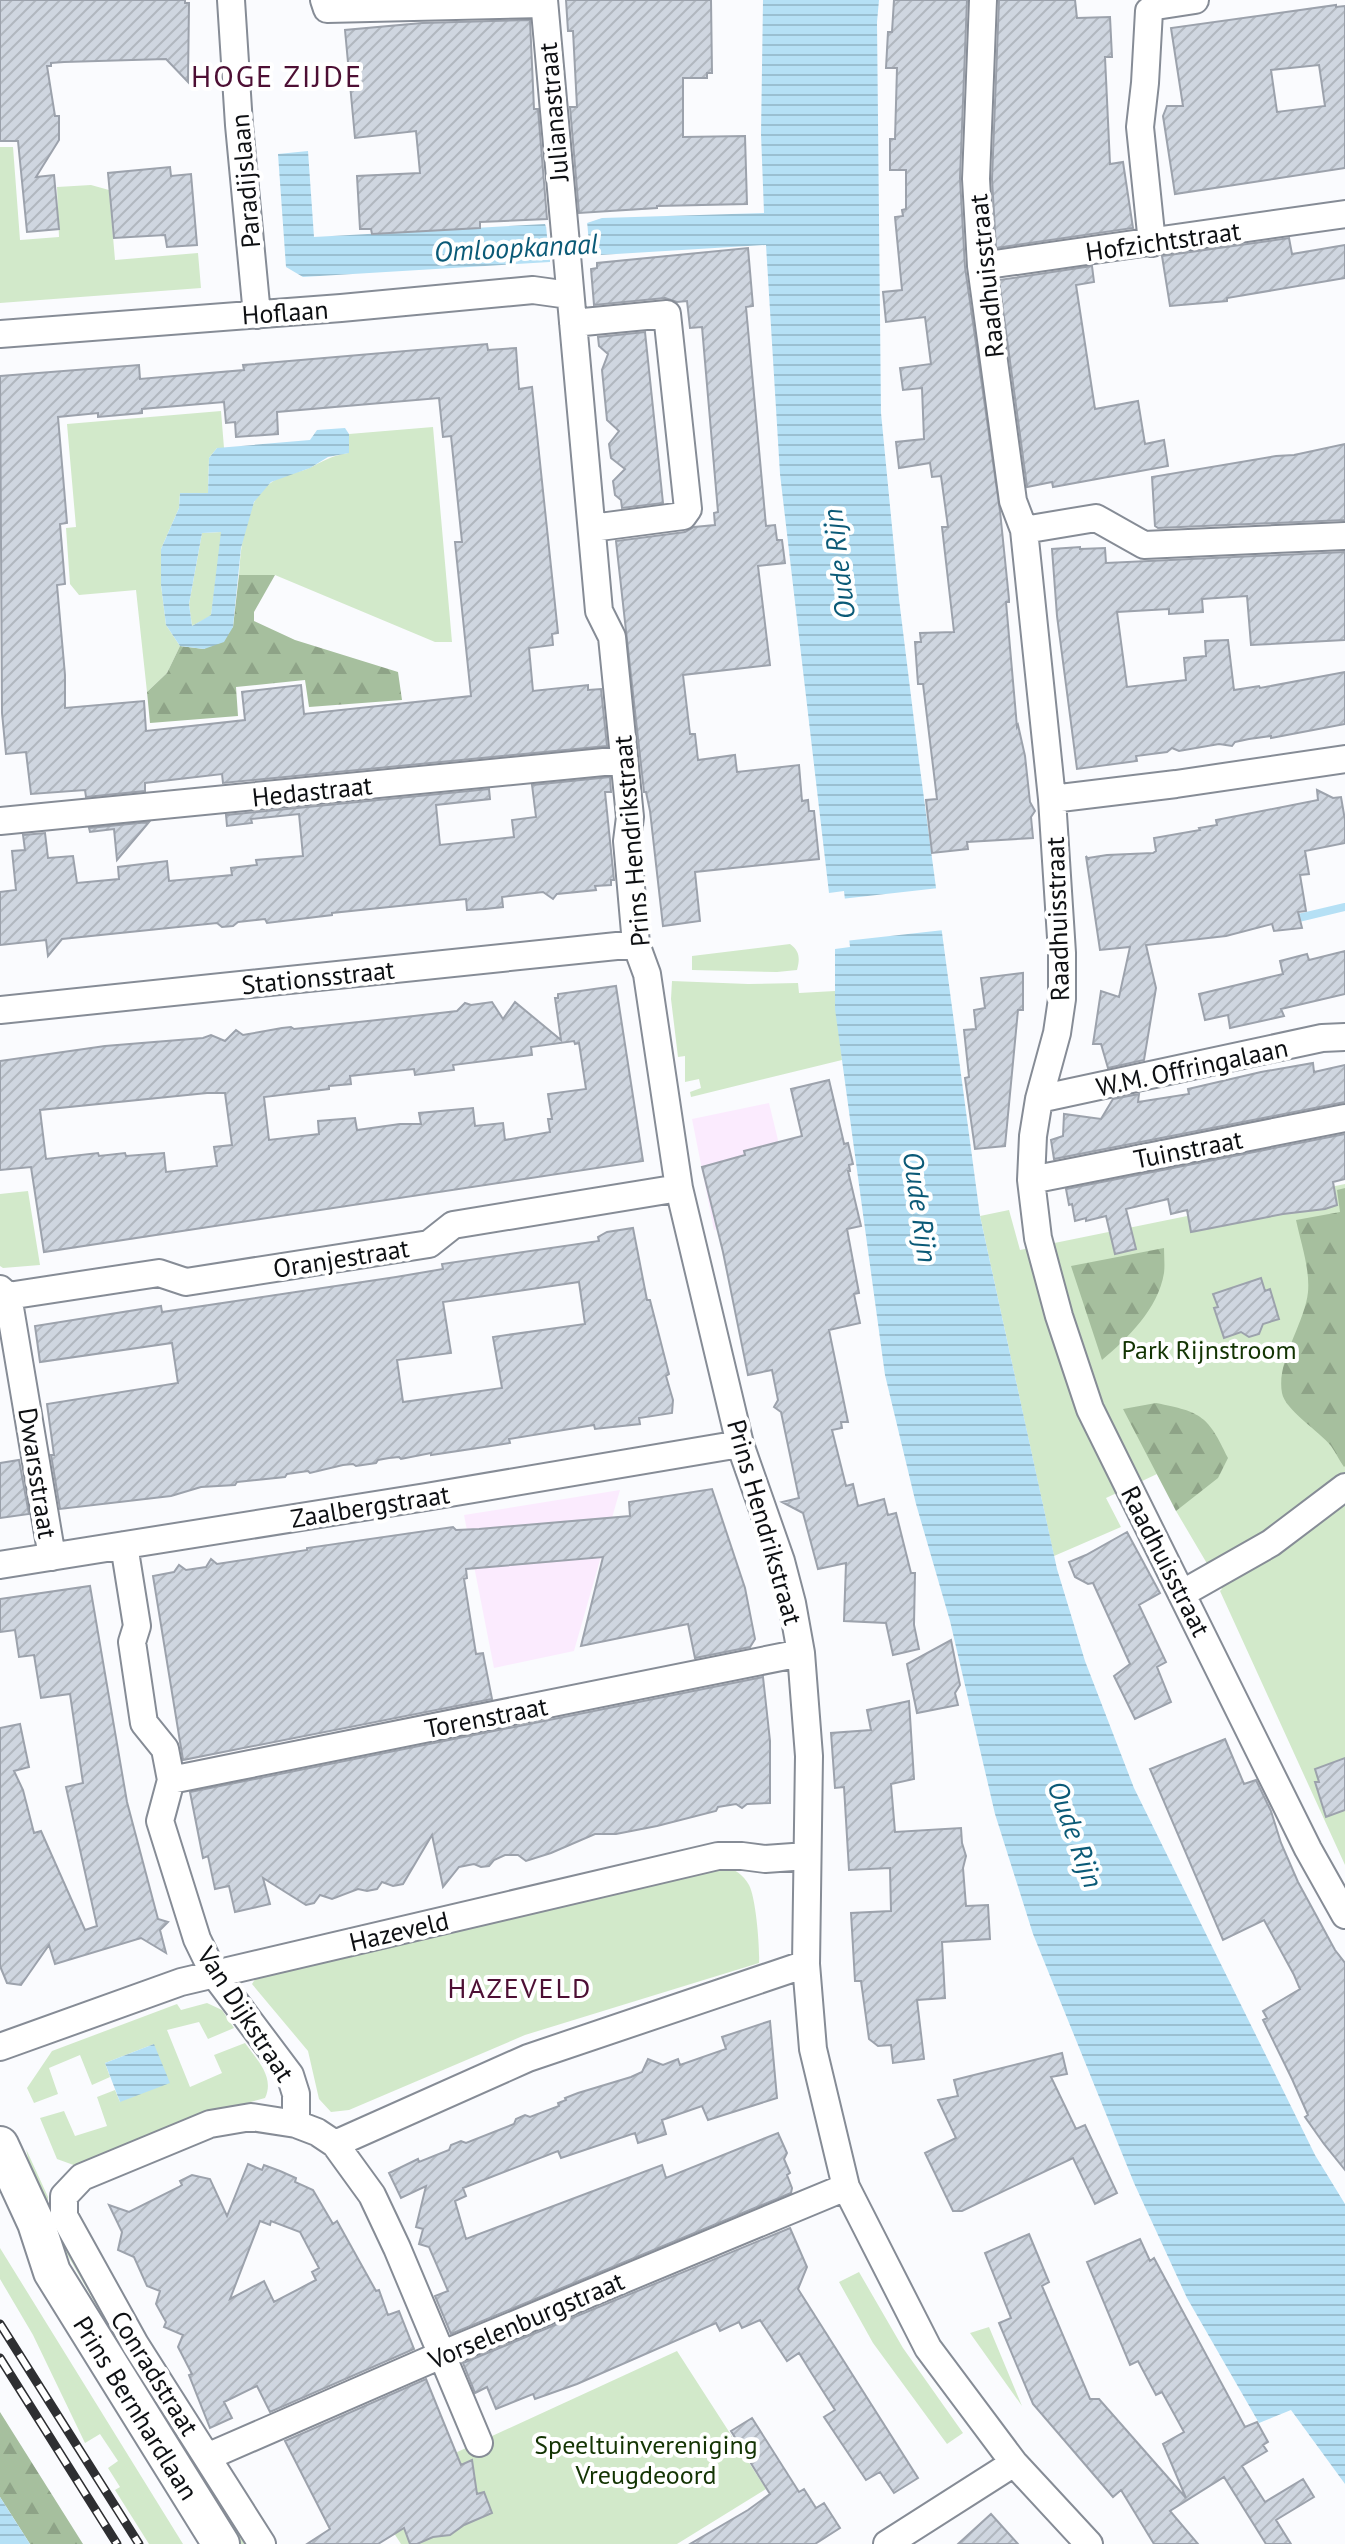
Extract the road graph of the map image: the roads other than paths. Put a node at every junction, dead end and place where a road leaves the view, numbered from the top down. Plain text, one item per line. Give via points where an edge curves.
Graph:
1 (231, 0) edge
2 (983, 0) edge
3 (1195, 0) edge
4 (544, 2) edge
5 (326, 4) edge
6 (1345, 214) edge
7 (1152, 243) junction
8 (566, 263) joint
9 (981, 266) junction
10 (569, 295) junction
11 (257, 315) junction
12 (573, 323) junction
13 (0, 334) edge
14 (592, 528) junction
15 (1024, 530) junction
16 (1345, 536) edge
17 (1345, 759) edge
18 (624, 760) junction
19 (1052, 799) junction
20 (0, 821) edge
21 (636, 944) junction
22 (0, 1010) edge
23 (1345, 1037) edge
24 (1039, 1099) junction
25 (1345, 1118) edge
26 (1031, 1180) junction
27 (679, 1188) junction
28 (4, 1292) edge
29 (740, 1444) junction
30 (1345, 1487) edge
31 (124, 1545) junction
32 (52, 1557) junction
33 (0, 1565) edge
34 (1183, 1593) junction
35 (801, 1653) junction
36 (171, 1780) junction
37 (807, 1856) junction
38 (1342, 1905) edge
39 (806, 1964) junction
40 (214, 1974) junction
41 (0, 2047) edge
42 (296, 2124) junction
43 (335, 2144) junction
44 (0, 2145) edge
45 (846, 2187) junction
46 (0, 2204) edge
47 (52, 2272) junction
48 (441, 2355) junction
49 (479, 2443) dead end
50 (207, 2457) junction
51 (1014, 2463) junction
52 (221, 2544) edge
53 (262, 2544) edge
54 (887, 2544) edge
55 (1089, 2544) edge

1 - 11 street, Paradijslaan
2 - 9 street, Raadhuisstraat via 976,179
3 - 7 street via 1149,11 1140,127
4 - 5 street
4 - 8 street, Julianastraat
6 - 7 street, Hofzichtstraat
7 - 9 street, Hofzichtstraat
8 - 10 street, Prins Hendrikstraat
9 - 15 street, Raadhuisstraat via 1013,501
10 - 11 street, Hoflaan via 533,290
10 - 12 street, Prins Hendrikstraat
11 - 13 street, Hoflaan
12 - 14 street, Prins Hendrikstraat
12 - 14 street via 667,314 688,509 683,516
14 - 18 street, Prins Hendrikstraat via 599,611 612,637
15 - 16 street via 1096,518 1144,545
15 - 19 street, Raadhuisstraat
17 - 19 street
18 - 20 street, Hedastraat
18 - 21 street, Prins Hendrikstraat
19 - 24 street, Raadhuisstraat via 1062,999
21 - 22 street, Stationsstraat
21 - 27 street, Prins Hendrikstraat via 647,974
23 - 24 street, W.M. Offringalaan
24 - 26 street, Raadhuisstraat
25 - 26 street, Tuinstraat
26 - 34 street, Raadhuisstraat via 1038,1238 1090,1409
27 - 28 street, Oranjestraat via 453,1225 429,1244 186,1282 159,1273
27 - 29 street, Prins Hendrikstraat
28 - 32 street, Dwarsstraat
29 - 31 street, Zaalbergstraat
29 - 35 street, Prins Hendrikstraat via 781,1561
30 - 34 street via 1271,1543
31 - 32 street, Zaalbergstraat
31 - 36 street via 144,1723 165,1749
32 - 33 street, Zaalbergstraat
34 - 38 street, Raadhuisstraat via 1308,1849
35 - 36 street, Torenstraat
35 - 37 street, Prins Hendrikstraat via 809,1756
36 - 40 street, Van Dijkstraat via 160,1821 197,1939
37 - 39 street, Prins Hendrikstraat
37 - 40 street, Hazeveld via 718,1856
39 - 43 street via 528,2058
39 - 45 street, Prins Hendrikstraat via 813,2049
40 - 41 street, Hazeveld
40 - 42 street, Van Dijkstraat via 290,2075
42 - 43 street
42 - 50 street, Conradstraat via 251,2117 210,2124 82,2177 64,2196 64,2216 135,2344
43 - 48 street via 372,2195
44 - 47 main road, Prins Bernhardlaan
45 - 48 street, Vorselenburgstraat
45 - 51 street, Prins Hendrikstraat via 928,2348
46 - 47 main road, Prins Bernhardlaan via 23,2244
47 - 52 main road, Prins Bernhardlaan
48 - 49 street
48 - 50 street, Vorselenburgstraat
50 - 53 street, Conradstraat
51 - 54 street
51 - 55 street, Prins Hendrikstraat

